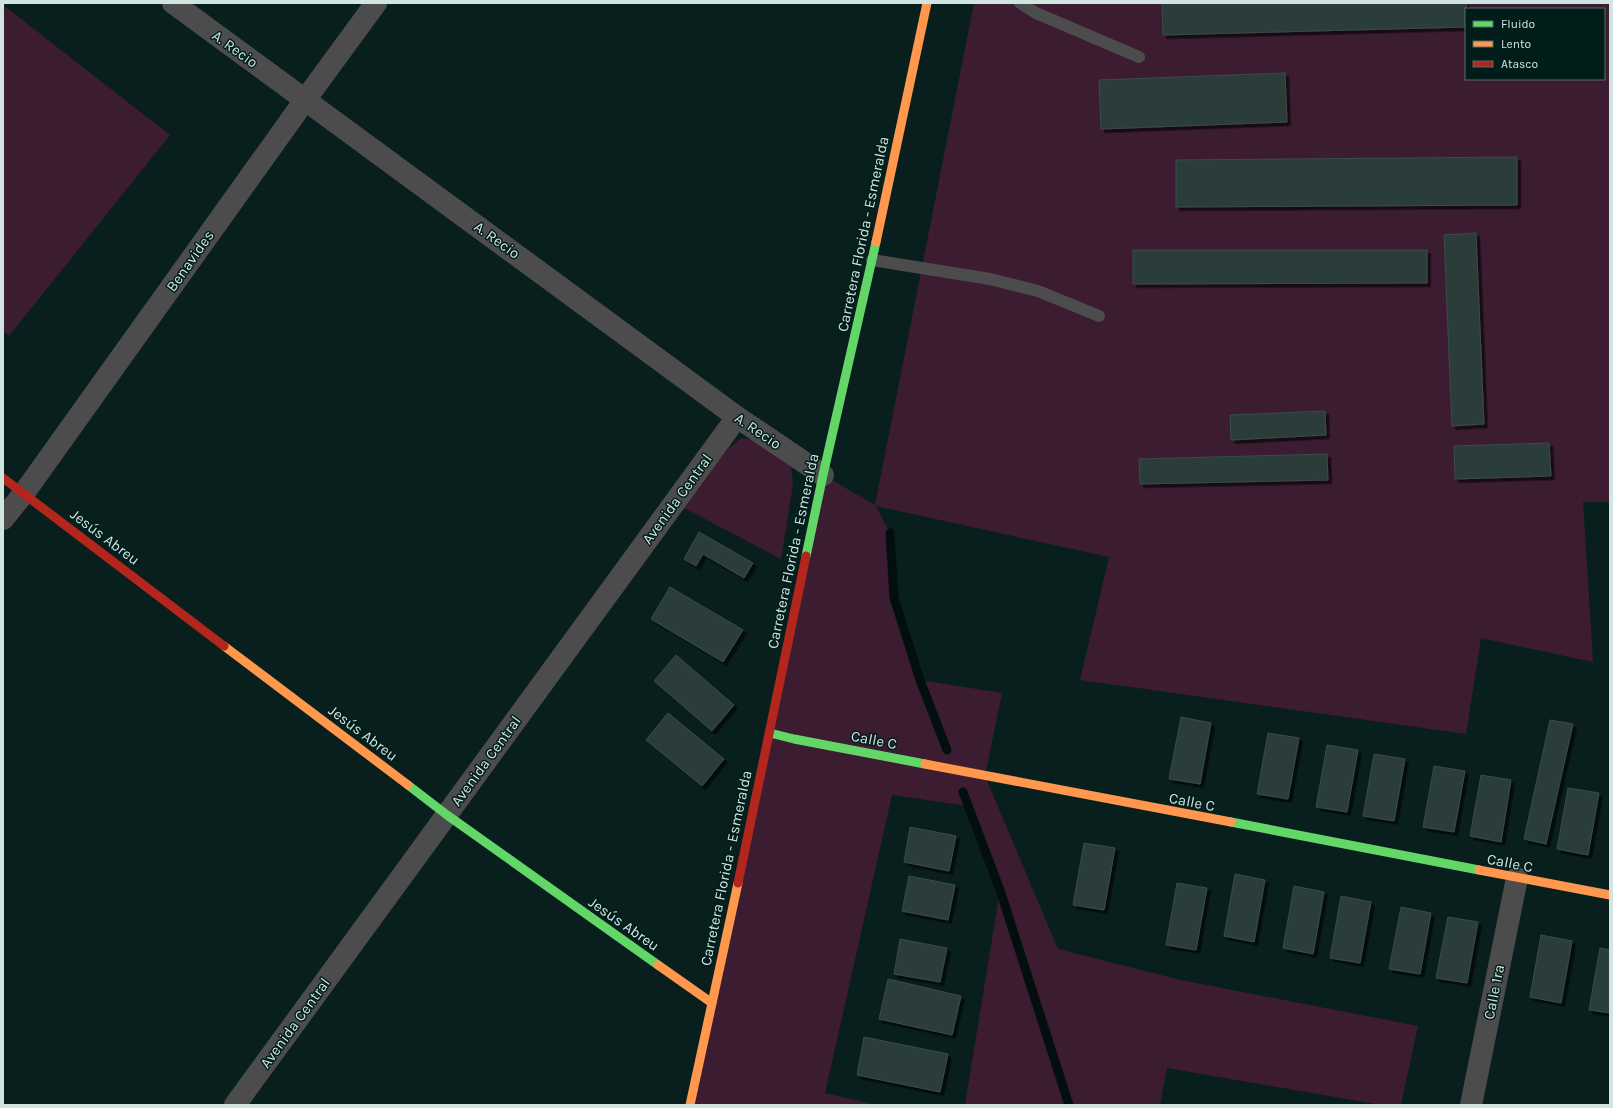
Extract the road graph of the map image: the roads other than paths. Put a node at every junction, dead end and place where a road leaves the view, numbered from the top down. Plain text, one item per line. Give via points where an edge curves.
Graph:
1 (173, 3) edge
2 (376, 3) edge
3 (927, 3) edge
4 (1020, 3) edge
5 (1139, 57) dead end
6 (305, 100) junction
7 (872, 260) junction
8 (1098, 316) dead end
9 (737, 417) junction
10 (823, 475) junction
11 (3, 478) edge
12 (24, 493) junction
13 (3, 519) edge
14 (770, 733) junction
15 (447, 815) junction
16 (1517, 878) junction
17 (1610, 895) edge
18 (712, 1003) junction
19 (235, 1105) edge
20 (690, 1105) edge
21 (1471, 1105) edge

1 - 6 street, A. Recio
2 - 6 street, Benavides
3 - 7 street, Carretera Florida - Esmeralda
4 - 5 lane via 1036,13
6 - 9 street, A. Recio
6 - 12 street, Benavides
7 - 8 lane via 990,279 1038,291
7 - 10 street, Carretera Florida - Esmeralda
9 - 10 street, A. Recio
9 - 15 street, Avenida Central
10 - 14 street, Carretera Florida - Esmeralda
11 - 12 street, Jesús Abreu
12 - 13 street, Benavides
12 - 15 street, Jesús Abreu
14 - 16 street, Calle C
14 - 18 street, Carretera Florida - Esmeralda
15 - 18 street, Jesús Abreu
15 - 19 street, Avenida Central
16 - 17 street, Calle C
16 - 21 street, Calle 1ra
18 - 20 street, Carretera Florida - Esmeralda

